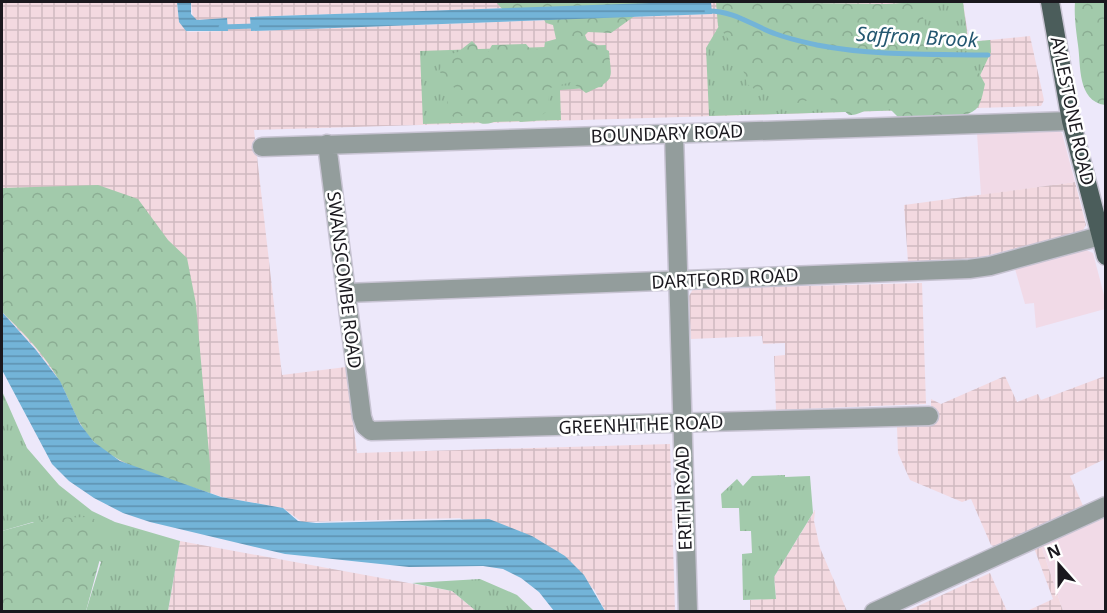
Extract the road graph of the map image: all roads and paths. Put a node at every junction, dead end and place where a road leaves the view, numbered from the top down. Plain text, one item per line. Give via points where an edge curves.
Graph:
1 (1050, 2) edge
2 (1071, 121) junction
3 (674, 134) junction
4 (327, 144) junction
5 (262, 147) dead end
6 (1100, 236) junction
7 (1106, 256) edge
8 (678, 282) junction
9 (346, 294) junction
10 (929, 416) dead end
11 (362, 417) joint
12 (682, 425) junction
13 (1106, 506) edge
14 (688, 612) edge
15 (874, 612) edge

1 - 2 main road, AYLESTONE ROAD
2 - 3 street, BOUNDARY ROAD
2 - 6 main road, AYLESTONE ROAD
3 - 4 street, BOUNDARY ROAD
3 - 8 street, ERITH ROAD
4 - 5 street, BOUNDARY ROAD
4 - 9 street, SWANSCOMBE ROAD
6 - 7 main road, AYLESTONE ROAD
6 - 8 street, DARTFORD ROAD via 969,269
8 - 9 street, DARTFORD ROAD
8 - 12 street, ERITH ROAD
9 - 11 street, SWANSCOMBE ROAD
10 - 12 street, GREENHITHE ROAD
11 - 12 street, GREENHITHE ROAD via 365,426 379,432
12 - 14 street, ERITH ROAD
13 - 15 street

